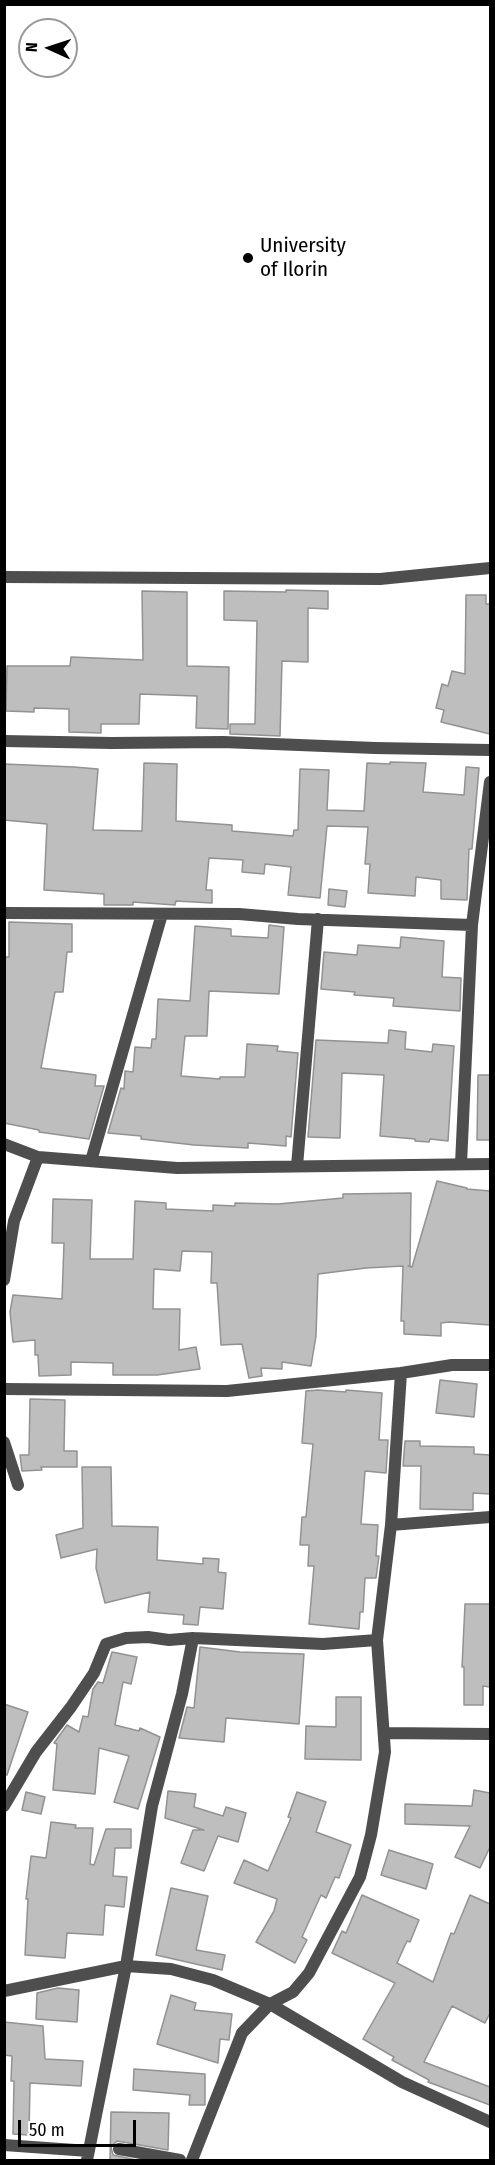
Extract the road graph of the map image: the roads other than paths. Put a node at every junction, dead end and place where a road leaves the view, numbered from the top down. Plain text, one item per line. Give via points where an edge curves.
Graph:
1 (490, 568) edge
2 (4, 577) edge
3 (4, 741) edge
4 (490, 750) edge
5 (490, 782) edge
6 (4, 913) edge
7 (162, 914) junction
8 (318, 919) junction
9 (472, 925) junction
10 (4, 1144) edge
11 (38, 1157) junction
12 (91, 1161) junction
13 (461, 1164) junction
14 (490, 1164) edge
15 (297, 1166) junction
16 (4, 1280) edge
17 (490, 1365) edge
18 (401, 1373) junction
19 (4, 1389) edge
20 (4, 1442) edge
21 (18, 1485) dead end
22 (490, 1517) edge
23 (391, 1525) junction
24 (193, 1638) junction
25 (377, 1640) junction
26 (385, 1732) junction
27 (490, 1734) edge
28 (4, 1806) edge
29 (126, 1966) junction
30 (4, 1991) edge
31 (270, 2004) junction
32 (490, 2122) edge
33 (4, 2145) edge
34 (119, 2150) dead end
35 (88, 2156) edge
36 (180, 2160) edge
37 (192, 2160) edge

1 - 2 street via 380,579
3 - 4 street via 224,742
5 - 9 street
6 - 7 street
7 - 8 street
7 - 12 street
8 - 9 street
8 - 15 street
9 - 13 street
10 - 11 street
11 - 12 street
11 - 16 street via 14,1221
12 - 15 street via 177,1168
13 - 14 street
13 - 15 street
17 - 18 street via 452,1365
18 - 19 street via 227,1391
18 - 23 street
20 - 21 street
22 - 23 street
23 - 25 street
24 - 25 street via 323,1644
24 - 28 street via 126,1638 106,1644 94,1673 36,1752
24 - 29 street via 152,1806
25 - 26 street
26 - 27 street
26 - 31 street via 371,1835 360,1877 309,1973 293,1992
29 - 30 street
29 - 31 street via 171,1969 213,1980
29 - 35 street
31 - 32 street via 402,2082
31 - 37 street via 243,2033
33 - 35 street
34 - 36 street

